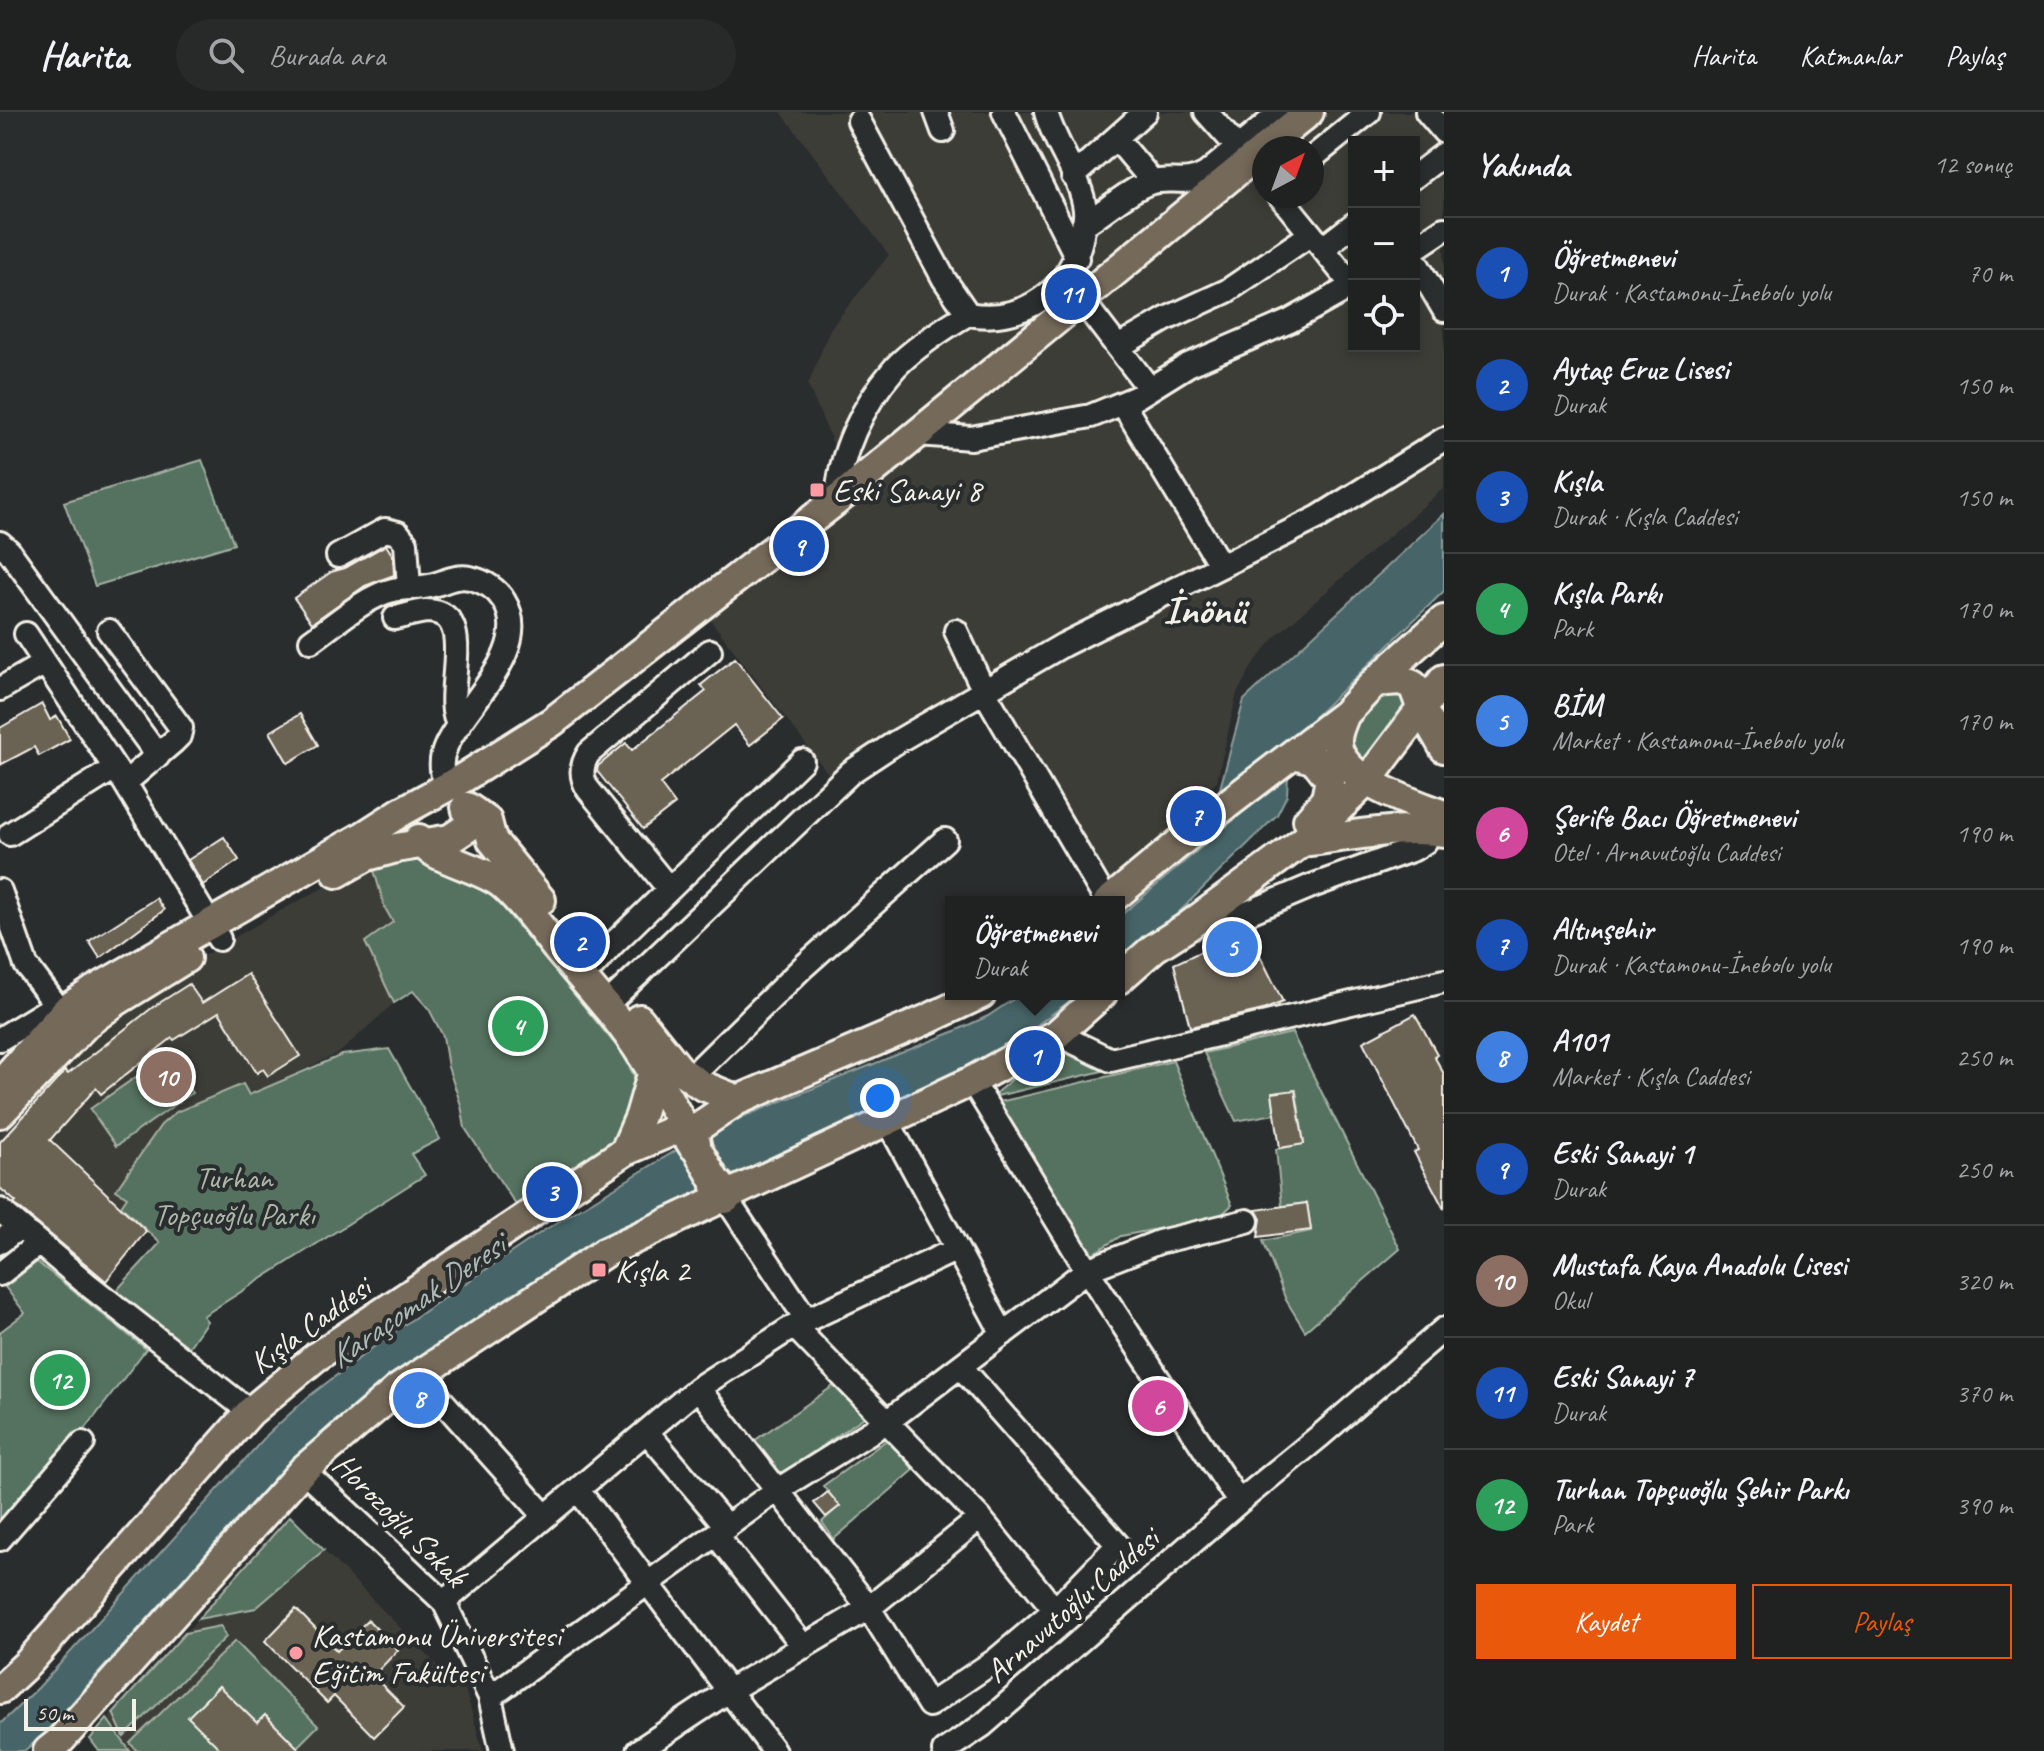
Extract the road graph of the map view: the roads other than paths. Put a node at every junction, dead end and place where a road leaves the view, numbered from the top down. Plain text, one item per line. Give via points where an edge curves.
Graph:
1 (1004, 112) edge
2 (1145, 112) edge
3 (1206, 112) edge
4 (1281, 112) edge
5 (1309, 112) edge
6 (1369, 112) edge
7 (1427, 112) edge
8 (1051, 115) edge
9 (859, 121) dead end
10 (1444, 132) edge
11 (1116, 138) junction
12 (1324, 148) edge
13 (1444, 154) edge
14 (1251, 161) edge
15 (1420, 172) edge
16 (1073, 176) junction
17 (1153, 182) junction
18 (1290, 208) edge
19 (1083, 225) junction
20 (1348, 227) edge
21 (1444, 229) edge
22 (1317, 241) junction
23 (1420, 245) edge
24 (1077, 258) junction
25 (1420, 269) edge
26 (1350, 280) edge
27 (1348, 288) edge
28 (1081, 299) junction
29 (1444, 310) edge
30 (968, 314) junction
31 (1118, 347) junction
32 (1149, 388) junction
33 (1123, 404) junction
34 (918, 434) junction
35 (1444, 439) edge
36 (837, 500) junction
37 (0, 543) edge
38 (338, 556) dead end
39 (1221, 566) junction
40 (409, 588) junction
41 (395, 618) dead end
42 (1444, 620) edge
43 (109, 631) dead end
44 (956, 631) dead end
45 (26, 634) dead end
46 (311, 641) dead end
47 (710, 651) dead end
48 (45, 663) junction
49 (1444, 679) edge
50 (1375, 682) junction
51 (0, 689) edge
52 (984, 691) junction
53 (1422, 710) junction
54 (1345, 714) junction
55 (552, 722) junction
56 (459, 725) junction
57 (1444, 748) edge
58 (1295, 754) junction
59 (158, 756) junction
60 (802, 761) dead end
61 (120, 775) junction
62 (1367, 781) junction
63 (445, 787) junction
64 (466, 807) junction
65 (405, 809) junction
66 (1439, 826) edge
67 (10, 834) dead end
68 (945, 840) dead end
69 (1302, 842) junction
70 (422, 845) junction
71 (1242, 884) junction
72 (669, 889) junction
73 (0, 891) edge
74 (1104, 896) edge
75 (1114, 896) edge
76 (1203, 914) junction
77 (215, 930) junction
78 (594, 965) junction
79 (1125, 974) edge
80 (1444, 981) edge
81 (612, 999) junction
82 (968, 1000) edge
83 (1095, 1000) edge
84 (70, 1012) junction
85 (1057, 1034) junction
86 (0, 1039) edge
87 (653, 1071) junction
88 (690, 1078) junction
89 (972, 1081) junction
90 (0, 1084) edge
91 (738, 1100) junction
92 (0, 1113) edge
93 (887, 1120) junction
94 (691, 1139) junction
95 (625, 1151) junction
96 (722, 1191) junction
97 (0, 1210) edge
98 (1247, 1221) dead end
99 (20, 1227) junction
100 (0, 1242) edge
101 (39, 1243) junction
102 (955, 1250) junction
103 (1087, 1270) junction
104 (0, 1274) edge
105 (800, 1323) junction
106 (1444, 1329) edge
107 (1003, 1334) junction
108 (961, 1367) junction
109 (419, 1375) junction
110 (698, 1388) junction
111 (250, 1412) junction
112 (888, 1421) junction
113 (647, 1432) junction
114 (83, 1443) dead end
115 (303, 1470) junction
116 (578, 1490) junction
117 (776, 1491) junction
118 (1239, 1502) junction
119 (544, 1515) junction
120 (980, 1518) junction
121 (722, 1531) junction
122 (0, 1539) edge
123 (649, 1584) junction
124 (444, 1602) junction
125 (869, 1608) junction
126 (1055, 1610) junction
127 (804, 1647) junction
128 (0, 1689) edge
129 (730, 1690) junction
130 (490, 1697) junction
131 (58, 1748) edge
132 (502, 1751) edge
133 (638, 1751) edge
134 (774, 1751) edge
135 (944, 1751) edge

1 - 24 street
2 - 11 street
3 - 14 street
4 - 14 street
5 - 14 main road
6 - 12 street
7 - 10 street
8 - 16 street
9 - 30 street
11 - 16 street
11 - 17 street
13 - 15 street
14 - 17 street via 1193,182
14 - 28 main road
16 - 19 street via 1085,211
17 - 19 street
18 - 22 street
19 - 24 street
20 - 22 street
21 - 23 street
22 - 26 street
22 - 31 street
24 - 30 street via 1069,273 1032,305 997,317
25 - 29 street
27 - 32 street
28 - 31 street
28 - 34 main road
30 - 36 street via 894,368 846,452
31 - 32 street
32 - 33 street
33 - 34 street via 1091,416 971,438
33 - 39 street
34 - 36 main road
35 - 39 street via 1319,517
36 - 55 main road
37 - 59 street
38 - 40 street via 392,530 406,543
39 - 52 street
40 - 46 street via 373,598
40 - 56 street via 453,577 473,579 492,588 508,609 512,624 507,650
41 - 56 street via 430,611 452,626 457,645 453,717
42 - 50 main road
43 - 59 street via 181,728
44 - 52 street
45 - 48 street
47 - 72 street via 589,753 583,764 588,789
48 - 51 street
48 - 61 street
49 - 53 main road
50 - 53 main road via 1413,685
50 - 54 main road
52 - 74 street
52 - 81 street via 851,772
53 - 57 main road
53 - 62 main road
54 - 58 main road
54 - 62 main road via 1338,730 1339,754
55 - 63 main road
55 - 64 main road
56 - 63 street via 443,754
58 - 71 main road via 1309,756 1324,768 1330,779 1326,799
58 - 75 main road
59 - 61 street
60 - 72 street
61 - 67 street
61 - 77 street
62 - 66 main road
62 - 69 main road
63 - 64 main road
63 - 65 main road
64 - 70 main road via 471,825 450,839
64 - 78 main road via 487,821 492,840
65 - 70 main road
65 - 77 main road
66 - 69 main road
66 - 76 street via 1414,849 1240,917 1225,920
68 - 88 street via 803,967
69 - 71 main road
70 - 77 main road via 367,856
70 - 81 main road via 503,885
71 - 76 main road
72 - 78 street
73 - 84 street via 26,965
76 - 79 main road
77 - 84 main road via 93,991
78 - 81 main road
80 - 85 street via 1111,1060
81 - 87 main road
81 - 88 main road
82 - 91 main road
83 - 85 main road
84 - 86 street
84 - 90 main road
84 - 92 main road
85 - 89 main road
87 - 94 main road
87 - 95 main road
88 - 91 main road
89 - 93 main road
89 - 103 street
91 - 94 main road
93 - 96 main road
93 - 102 street
94 - 95 main road, Kışla Caddesi via 672,1131
94 - 96 main road
95 - 111 main road, Kışla Caddesi via 316,1357
96 - 105 street
96 - 109 main road via 604,1253
97 - 99 street
98 - 103 street via 1159,1242
99 - 100 street
99 - 101 street
101 - 104 street
101 - 111 street
102 - 105 street
102 - 107 street
103 - 107 street
103 - 118 street
105 - 110 street
105 - 112 street
106 - 118 street, Arnavutoğlu Caddesi
107 - 108 street
108 - 112 street
108 - 126 street via 1118,1545
109 - 115 main road
109 - 119 street
110 - 113 street
110 - 117 street
111 - 128 main road, Kışla Caddesi
112 - 117 street
112 - 120 street
113 - 116 street
113 - 121 street
114 - 122 street
115 - 124 street, Horozoğlu Sokak
115 - 131 main road
116 - 119 street
116 - 123 street
117 - 121 street
117 - 125 street
118 - 135 street, Arnavutoğlu Caddesi via 983,1725
119 - 124 street
120 - 125 street
120 - 126 street
121 - 123 street
121 - 127 street
123 - 129 street
123 - 130 street
124 - 130 street, Horozoğlu Sokak
125 - 126 street via 929,1705 996,1660
125 - 127 street
127 - 129 street
129 - 133 street
129 - 134 street
130 - 132 street, Horozoğlu Sokak

